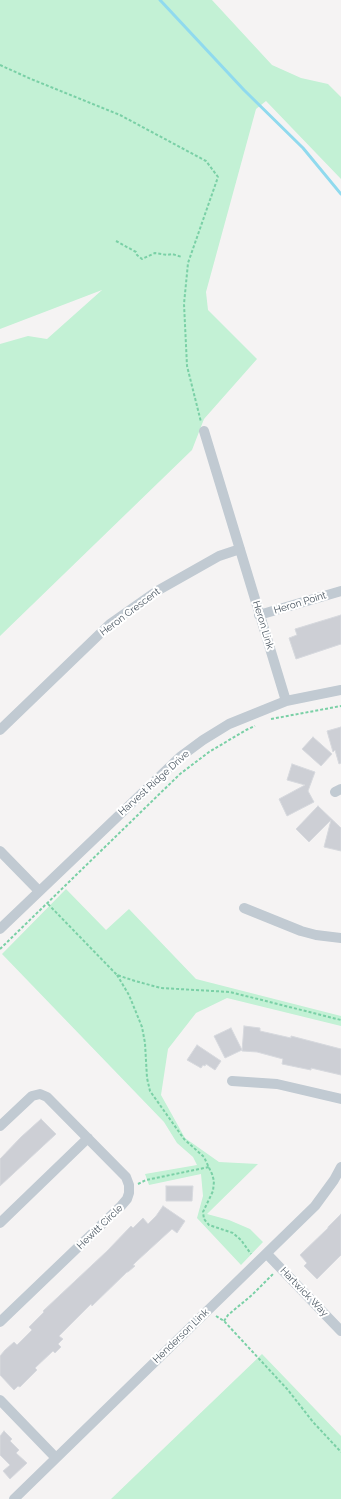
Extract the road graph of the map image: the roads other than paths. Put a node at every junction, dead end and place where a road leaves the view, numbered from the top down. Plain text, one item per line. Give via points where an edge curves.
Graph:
1 (204, 431) road end
2 (240, 549) junction
3 (341, 590) edge
4 (260, 615) junction
5 (341, 690) edge
6 (286, 701) junction
7 (0, 730) edge
8 (0, 851) edge
9 (39, 891) junction
10 (244, 908) dead end
11 (0, 929) edge
12 (341, 938) edge
13 (232, 1081) dead end
14 (341, 1099) edge
15 (0, 1126) edge
16 (88, 1138) junction
17 (341, 1167) edge
18 (0, 1223) edge
19 (267, 1254) junction
20 (0, 1322) edge
21 (341, 1331) edge
22 (0, 1400) edge
23 (56, 1458) junction
24 (14, 1499) edge

1 - 2 street, Heron Link
2 - 4 street, Heron Link
2 - 7 street, Heron Crescent via 219,556 157,591 110,624
3 - 4 street, Heron Point
4 - 6 street, Heron Link
5 - 6 street, Harvest Ridge Drive
6 - 9 street, Harvest Ridge Drive via 229,724 180,757
8 - 9 street
9 - 11 street, Harvest Ridge Drive
10 - 12 street via 301,931
13 - 14 street via 278,1084
15 - 16 street via 32,1096 40,1094 48,1097
16 - 18 street
16 - 20 street, Hewitt Circle via 126,1177 129,1188 127,1199
17 - 19 street, Henderson Link via 315,1206
19 - 21 street, Hartwick Way
19 - 23 street, Henderson Link
22 - 23 street
23 - 24 street, Henderson Link

